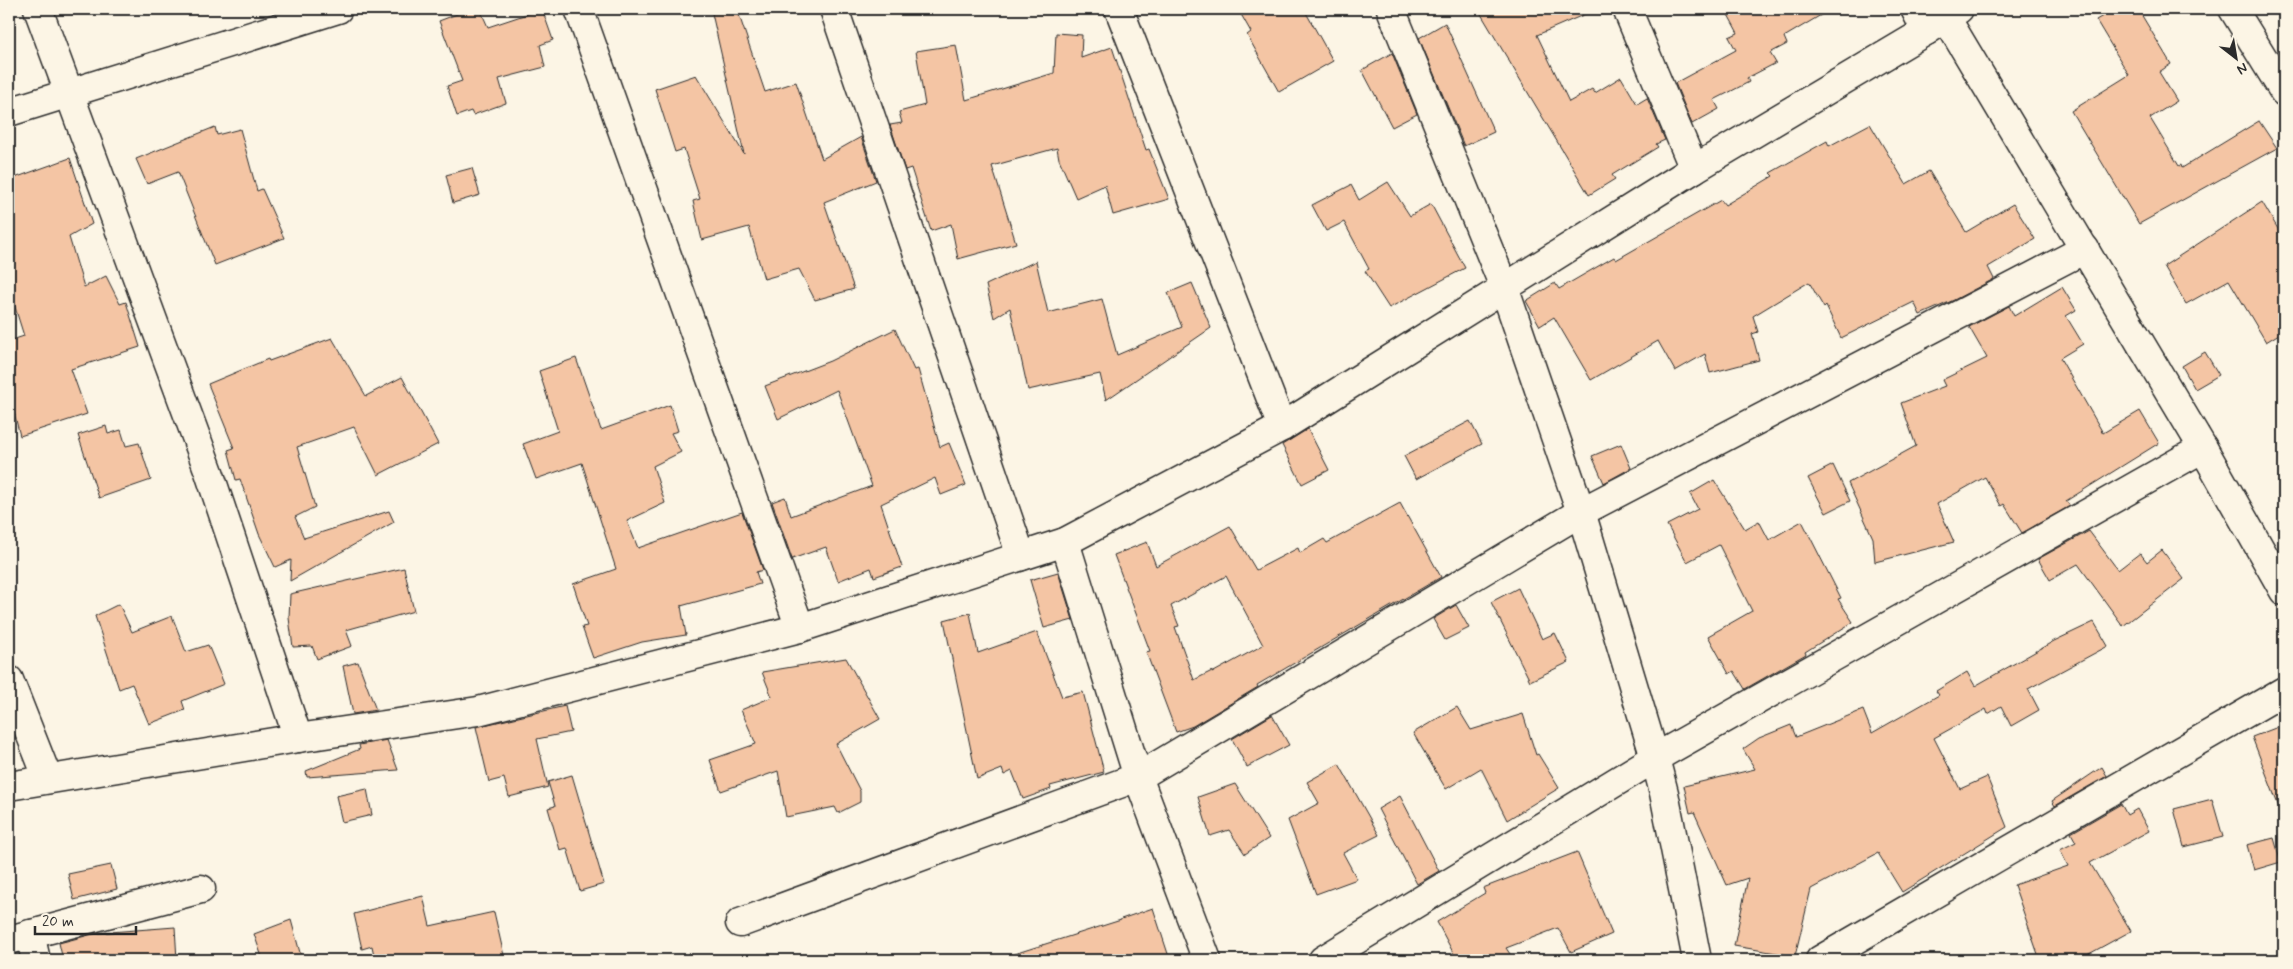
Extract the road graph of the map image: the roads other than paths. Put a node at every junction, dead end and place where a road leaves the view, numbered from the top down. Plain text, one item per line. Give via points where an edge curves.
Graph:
1 (38, 9) edge
2 (338, 9) edge
3 (579, 9) edge
4 (834, 9) edge
5 (1119, 9) edge
6 (1391, 9) edge
7 (1627, 9) edge
8 (2233, 9) edge
9 (1936, 16) edge
10 (2284, 92) edge
11 (69, 94) junction
12 (9, 112) edge
13 (1694, 169) junction
14 (2084, 249) junction
15 (1504, 287) junction
16 (1282, 427) junction
17 (2203, 448) junction
18 (1580, 512) junction
19 (1065, 542) junction
20 (1021, 556) junction
21 (2284, 591) edge
22 (800, 628) junction
23 (9, 680) edge
24 (2284, 691) edge
25 (298, 738) junction
26 (1655, 758) junction
27 (1138, 777) junction
28 (48, 779) junction
29 (9, 786) edge
30 (201, 889) dead end
31 (740, 923) dead end
32 (25, 945) edge
33 (1207, 960) edge
34 (1323, 960) edge
35 (1697, 960) edge
36 (1820, 960) edge

1 - 11 street
2 - 11 street
3 - 22 street
4 - 20 street
5 - 16 street
6 - 15 street
7 - 13 street
8 - 10 street
9 - 13 street
9 - 14 street
11 - 12 street
11 - 25 street via 210,472
13 - 15 street
14 - 17 street
14 - 18 street
15 - 16 street
15 - 18 street
16 - 19 street
17 - 21 street
17 - 26 street
18 - 26 street
18 - 27 street
19 - 20 street
19 - 27 street
20 - 22 street
22 - 25 street via 478,711
23 - 28 street
24 - 36 street
25 - 28 street
26 - 34 street
26 - 35 street
27 - 31 street
27 - 33 street
28 - 29 street
30 - 32 street

